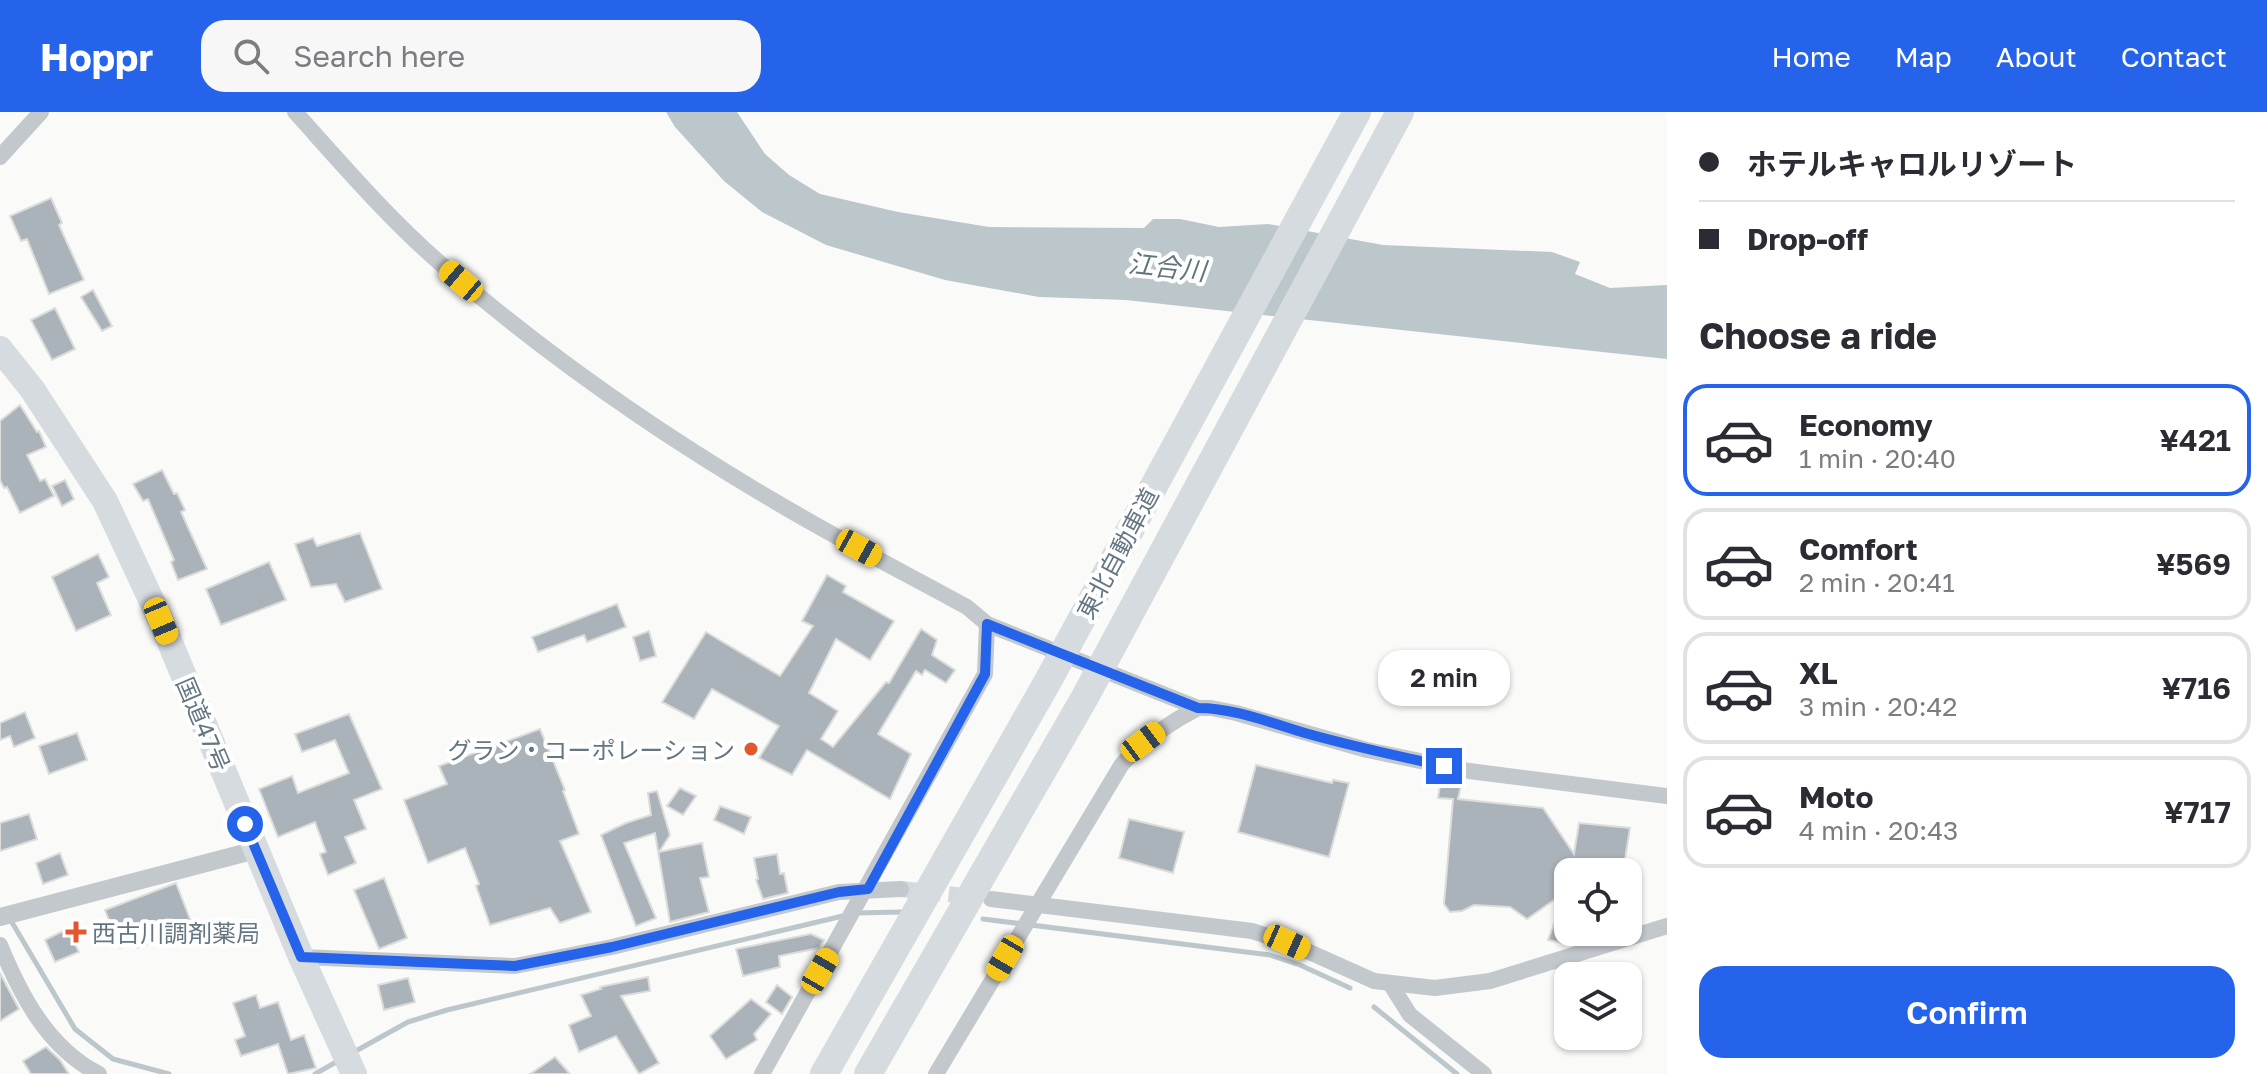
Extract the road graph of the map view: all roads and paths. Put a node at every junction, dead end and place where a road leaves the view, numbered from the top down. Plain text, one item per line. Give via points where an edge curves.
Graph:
1 (41, 112) edge
2 (295, 112) edge
3 (1357, 112) edge
4 (1400, 112) edge
5 (0, 157) edge
6 (0, 349) edge
7 (987, 624) junction
8 (1198, 708) junction
9 (1667, 796) edge
10 (256, 850) junction
11 (868, 889) junction
12 (901, 889) tunnel mouth
13 (991, 899) tunnel mouth
14 (7, 915) edge
15 (1028, 918) junction
16 (1667, 926) edge
17 (0, 945) edge
18 (301, 957) junction
19 (1391, 985) junction
20 (99, 1074) edge
21 (354, 1074) edge
22 (762, 1074) edge
23 (824, 1074) edge
24 (868, 1074) edge
25 (936, 1074) edge
26 (1484, 1074) edge

1 - 5 street
2 - 7 street via 438,262 507,320 712,464 967,607
3 - 23 highway, 東北自動車道 via 1048,681
4 - 24 highway, 東北自動車道 via 1085,697
6 - 10 highway, 国道47号 via 105,501
7 - 8 street
7 - 11 street via 985,674
8 - 9 street via 1469,771
8 - 15 street via 1169,722 1122,764
10 - 14 street
10 - 18 highway, 国道47号
11 - 12 street
11 - 18 street via 515,966
11 - 22 street
13 - 15 street
15 - 19 street via 1252,931
15 - 25 street
16 - 19 street via 1490,981 1435,988
17 - 20 street via 13,977 55,1043
18 - 21 highway, 国道47号
19 - 26 street via 1410,1015

